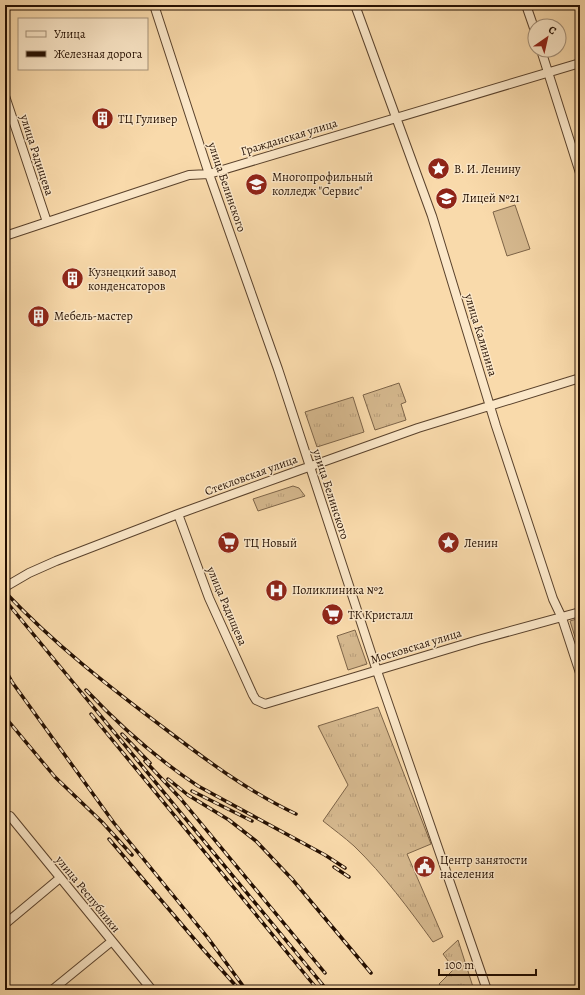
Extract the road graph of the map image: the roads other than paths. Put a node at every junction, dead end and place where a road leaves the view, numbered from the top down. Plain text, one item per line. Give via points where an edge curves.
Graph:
1 (154, 5) edge
2 (355, 5) edge
3 (526, 5) edge
4 (530, 18) edge
5 (544, 58) edge
6 (580, 63) edge
7 (549, 72) junction
8 (5, 96) edge
9 (396, 118) junction
10 (580, 173) edge
11 (209, 174) junction
12 (47, 222) junction
13 (5, 236) edge
14 (580, 378) edge
15 (490, 406) junction
16 (309, 466) junction
17 (178, 514) junction
18 (5, 587) edge
19 (580, 612) edge
20 (562, 618) junction
21 (377, 671) junction
22 (580, 673) edge
23 (260, 703) joint
24 (5, 816) edge
25 (60, 878) junction
26 (5, 924) edge
27 (112, 941) junction
28 (52, 990) edge
29 (152, 990) edge
30 (487, 990) edge

1 - 11 street, улица Белинского
2 - 9 street, улица Калинина
3 - 4 street
5 - 7 street
6 - 7 street, Гражданская улица
7 - 9 street, Гражданская улица
7 - 10 street
8 - 12 street, улица Радищева
9 - 11 street, Гражданская улица
9 - 15 street, улица Калинина via 432,216
11 - 12 street, Гражданская улица via 189,175
11 - 16 street, улица Белинского via 278,369
12 - 13 street, Гражданская улица
14 - 15 street, Стекловская улица
15 - 16 street, Стекловская улица
15 - 20 street, улица Калинина via 553,599
16 - 17 street, Стекловская улица
16 - 21 street, улица Белинского
17 - 18 street, Стекловская улица via 56,561
17 - 23 street, улица Радищева via 209,598 253,695
19 - 20 street, Московская улица
20 - 21 street, Московская улица
20 - 22 street, улица Калинина
21 - 23 street, Московская улица via 269,704
21 - 30 street, улица Белинского
24 - 25 street, улица Республики via 10,816
25 - 26 street
25 - 27 street, улица Республики
27 - 28 street
27 - 29 street, улица Республики

